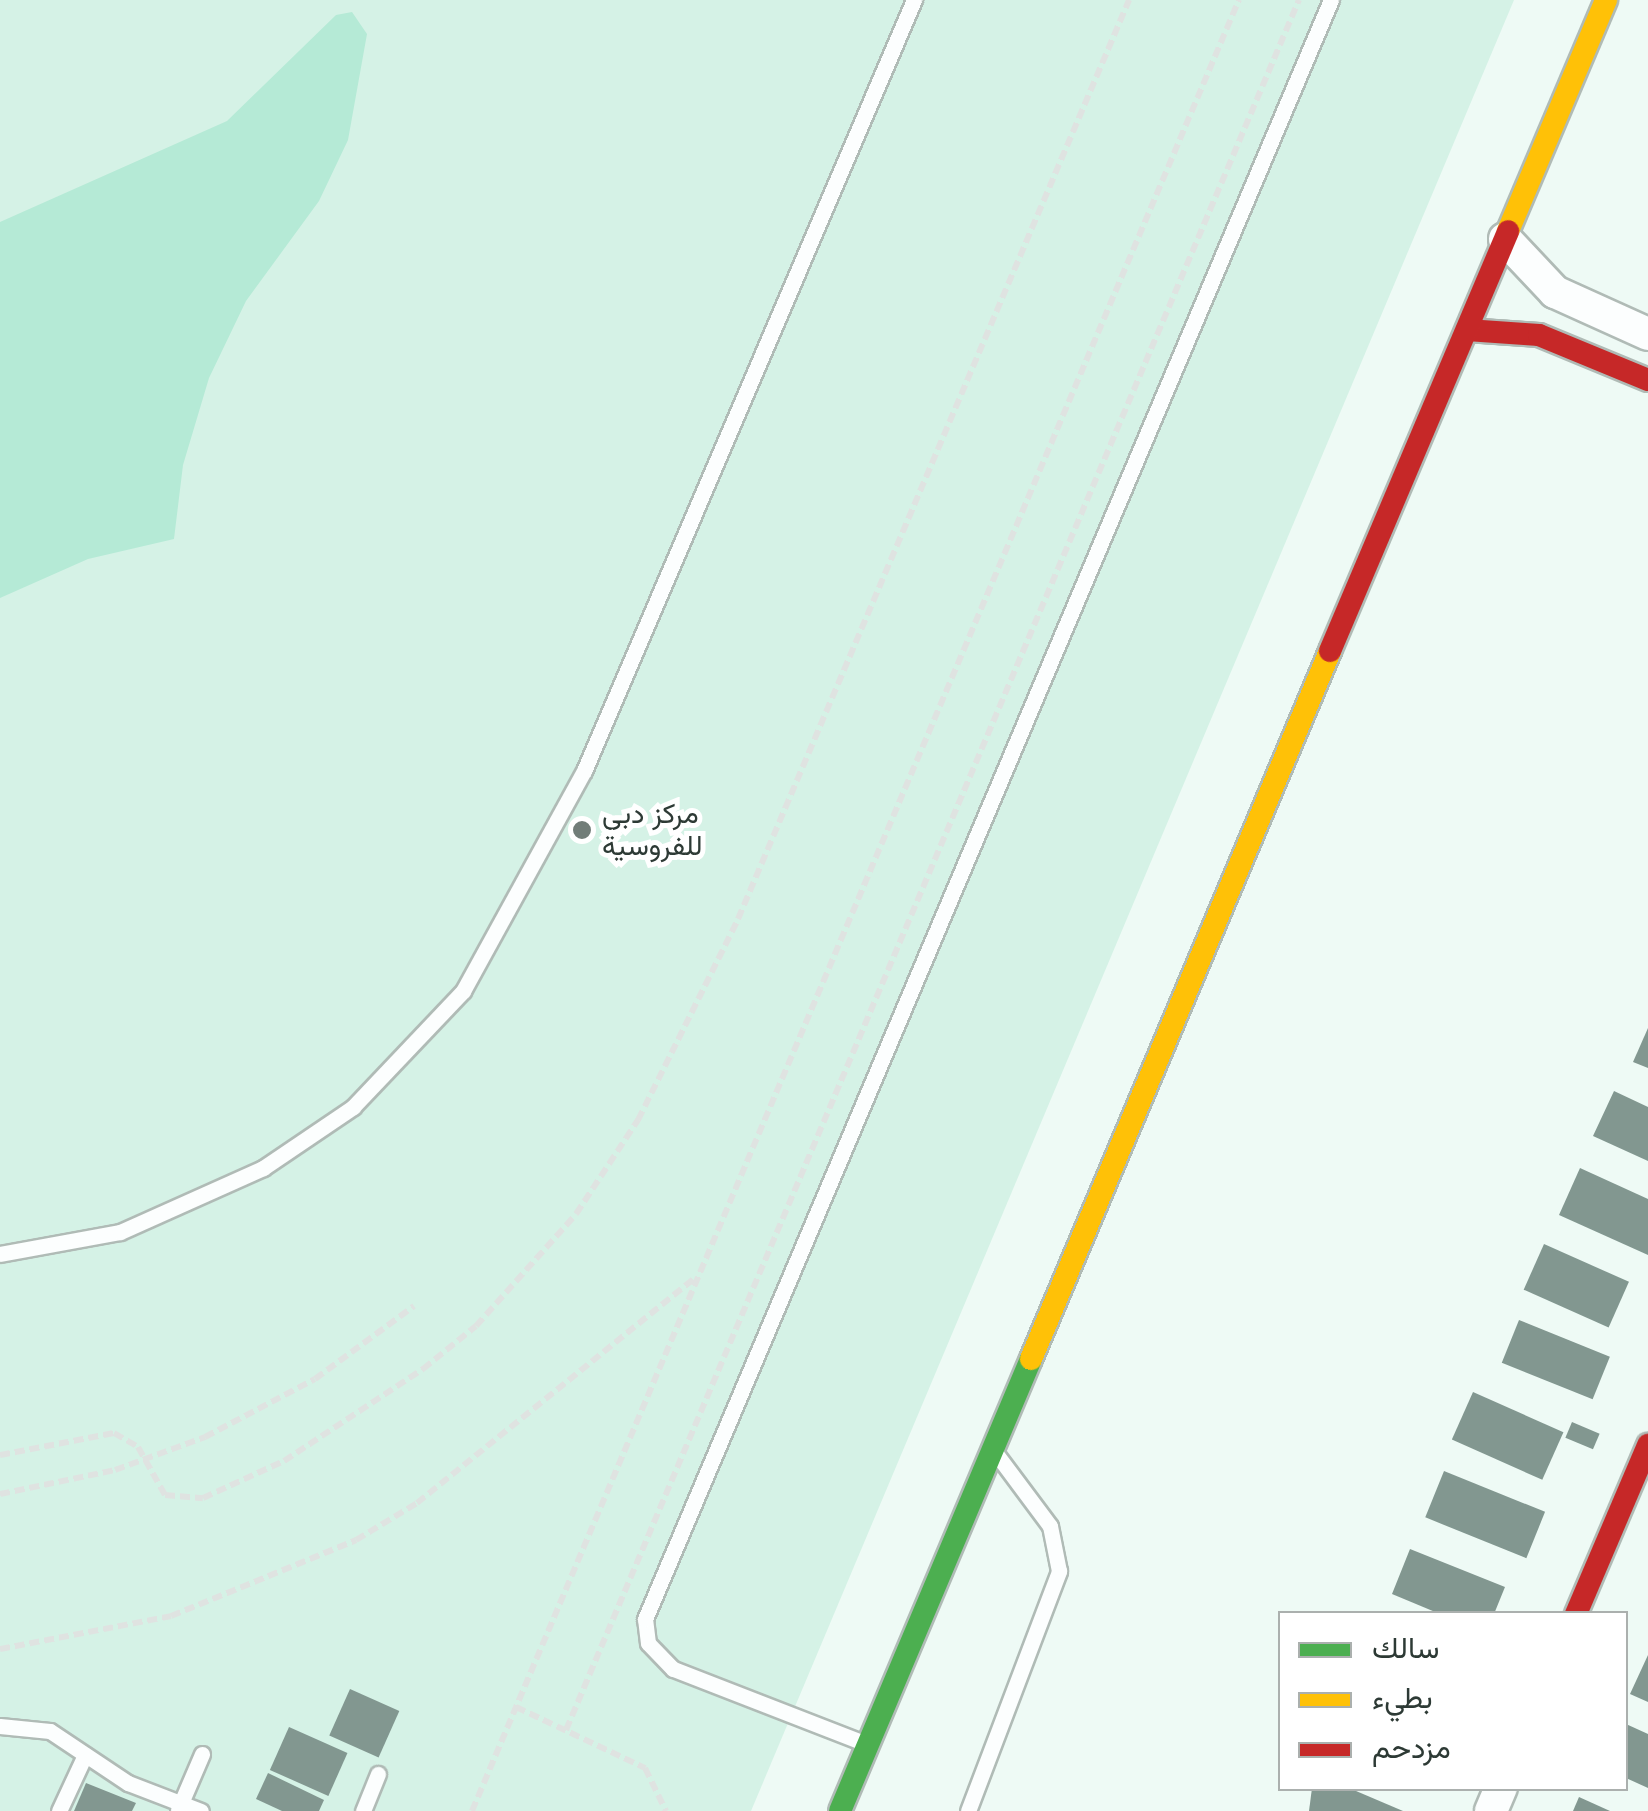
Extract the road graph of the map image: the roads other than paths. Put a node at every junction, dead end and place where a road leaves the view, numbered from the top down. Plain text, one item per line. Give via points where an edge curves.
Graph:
1 (914, 0) edge
2 (1331, 0) edge
3 (1606, 0) edge
4 (1505, 239) junction
5 (1467, 330) junction
6 (1648, 334) edge
7 (1648, 380) edge
8 (0, 1254) edge
9 (1648, 1444) edge
10 (991, 1448) junction
11 (1577, 1611) edge
12 (0, 1726) edge
13 (868, 1744) junction
14 (202, 1754) dead end
15 (84, 1755) junction
16 (378, 1774) dead end
17 (179, 1807) edge
18 (60, 1811) edge
19 (202, 1811) edge
20 (363, 1811) edge
21 (840, 1811) edge
22 (968, 1811) edge

1 - 8 lane via 584,771 463,991 353,1107 263,1168 120,1232
2 - 13 lane via 645,1619 648,1643 673,1668
3 - 4 street
4 - 5 street
4 - 6 street via 1555,292
5 - 7 street via 1539,336
5 - 10 street
9 - 11 street
10 - 13 street
10 - 22 lane via 1050,1526 1059,1571
12 - 15 lane via 50,1731
13 - 21 street
14 - 17 lane
15 - 17 lane
15 - 18 lane
16 - 20 lane
17 - 19 lane

